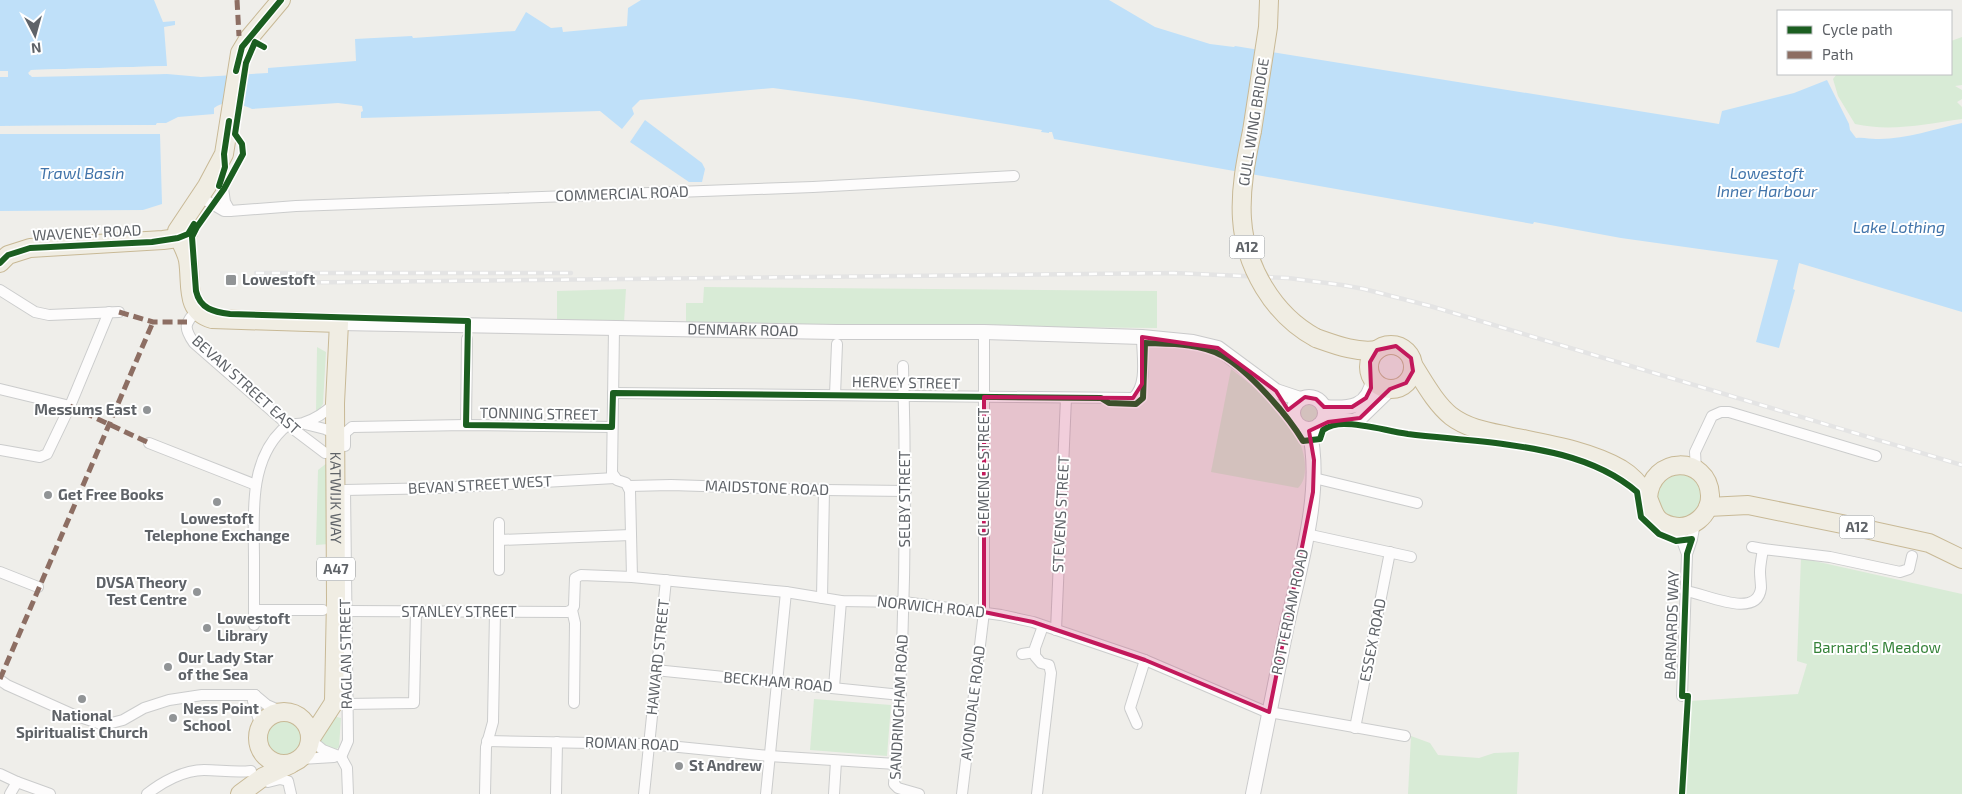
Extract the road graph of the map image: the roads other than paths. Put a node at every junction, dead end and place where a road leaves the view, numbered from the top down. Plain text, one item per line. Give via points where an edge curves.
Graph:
1 (281, 0) edge
2 (1269, 0) edge
3 (224, 154) junction
4 (1014, 176) dead end
5 (222, 182) junction
6 (205, 200) junction
7 (230, 211) junction
8 (178, 238) junction
9 (0, 263) edge
10 (0, 290) edge
11 (196, 311) junction
12 (339, 323) junction
13 (614, 328) junction
14 (984, 332) junction
15 (1142, 337) junction
16 (1316, 338) junction
17 (467, 339) dead end
18 (837, 344) dead end
19 (1377, 350) junction
20 (1413, 365) junction
21 (903, 366) dead end
22 (1371, 374) junction
23 (1396, 388) junction
24 (0, 389) edge
25 (1276, 391) junction
26 (613, 393) junction
27 (835, 395) junction
28 (904, 396) junction
29 (984, 397) junction
30 (1066, 398) junction
31 (1434, 398) junction
32 (1300, 399) junction
33 (335, 403) junction
34 (70, 406) junction
35 (1324, 407) junction
36 (1293, 418) junction
37 (301, 423) junction
38 (288, 425) junction
39 (466, 425) junction
40 (612, 427) junction
41 (1314, 427) junction
42 (340, 440) junction
43 (149, 443) dead end
44 (0, 450) edge
45 (1695, 452) junction
46 (325, 453) dead end
47 (1876, 456) dead end
48 (1677, 465) junction
49 (1622, 470) junction
50 (1696, 470) junction
51 (1657, 474) junction
52 (615, 478) junction
53 (1314, 478) junction
54 (256, 485) junction
55 (629, 486) junction
56 (1709, 486) junction
57 (345, 490) joint
58 (824, 490) junction
59 (906, 491) junction
60 (1648, 498) junction
61 (1416, 503) dead end
62 (1748, 505) junction
63 (1708, 507) junction
64 (499, 523) dead end
65 (1695, 523) junction
66 (1677, 527) junction
67 (1306, 534) junction
68 (630, 535) junction
69 (499, 540) junction
70 (1390, 552) junction
71 (1687, 554) junction
72 (1411, 556) dead end
73 (1912, 556) dead end
74 (1962, 559) edge
75 (499, 570) dead end
76 (0, 572) edge
77 (632, 577) junction
78 (666, 580) junction
79 (38, 587) dead end
80 (1685, 591) junction
81 (786, 592) junction
82 (822, 598) junction
83 (841, 600) junction
84 (904, 602) junction
85 (254, 610) junction
86 (324, 610) dead end
87 (572, 610) junction
88 (346, 611) junction
89 (416, 611) junction
90 (495, 612) junction
91 (984, 612) junction
92 (254, 625) dead end
93 (1043, 626) junction
94 (1056, 630) junction
95 (1035, 652) junction
96 (1022, 654) dead end
97 (1145, 660) junction
98 (655, 670) junction
99 (0, 680) edge
100 (776, 682) junction
101 (834, 687) junction
102 (255, 694) junction
103 (901, 694) junction
104 (1682, 696) dead end
105 (574, 702) dead end
106 (340, 704) junction
107 (1269, 712) junction
108 (288, 713) junction
109 (1137, 724) dead end
110 (261, 727) junction
111 (1355, 728) junction
112 (1405, 736) dead end
113 (311, 739) junction
114 (487, 741) junction
115 (557, 742) junction
116 (649, 744) junction
117 (260, 748) junction
118 (769, 756) junction
119 (339, 757) junction
120 (299, 760) junction
121 (836, 761) junction
122 (896, 764) junction
123 (251, 771) junction
124 (0, 774) edge
125 (13, 787) edge
126 (290, 790) edge
127 (50, 794) edge
128 (147, 794) edge
129 (239, 794) edge
130 (251, 794) edge
131 (348, 794) edge
132 (485, 794) edge
133 (556, 794) edge
134 (644, 794) edge
135 (766, 794) edge
136 (834, 794) edge
137 (919, 794) edge
138 (962, 794) edge
139 (1037, 794) edge
140 (1253, 794) edge

1 - 3 highway via 246,43 238,61
2 - 16 highway, GULL WING BRIDGE / A12, bridge via 1259,93 1245,165 1242,218 1245,241 1264,287 1289,320
3 - 5 highway
3 - 6 highway
4 - 7 street, COMMERCIAL ROAD
5 - 6 highway
5 - 7 street
6 - 7 street, COMMERCIAL ROAD via 224,212
6 - 8 highway via 177,231
8 - 9 highway, WAVENEY ROAD via 30,248 8,255
8 - 11 highway via 186,254
10 - 34 street via 35,312 49,315 114,312
11 - 12 highway, DENMARK ROAD via 212,319
11 - 38 street, BEVAN STREET EAST via 186,326 194,343
12 - 13 street, DENMARK ROAD
12 - 33 highway, KATWIJK WAY / A47
13 - 14 street, DENMARK ROAD
13 - 26 street
14 - 15 street, DENMARK ROAD
14 - 29 street, CLEMENCE STREET
15 - 25 street, DENMARK ROAD via 1218,348
15 - 30 street, HERVEY STREET via 1142,384 1140,392 1133,398
16 - 19 highway, A12 via 1355,350
16 - 22 highway, A12
17 - 39 street
18 - 27 street
19 - 20 highway via 1390,345 1402,348
19 - 22 highway via 1373,355
20 - 23 highway via 1410,377
20 - 31 highway
21 - 28 street, SELBY STREET
22 - 23 highway via 1377,384
22 - 35 street via 1371,388 1361,403 1346,408
23 - 31 highway via 1420,390
23 - 41 street via 1360,418
24 - 34 street
25 - 32 street, DENMARK ROAD
25 - 36 street, DENMARK ROAD
26 - 27 street, HERVEY STREET
26 - 40 street
27 - 28 street, HERVEY STREET
28 - 29 street, HERVEY STREET
28 - 59 street, SELBY STREET
29 - 30 street, HERVEY STREET
29 - 91 street, CLEMENCE STREET
30 - 94 street, STEVENS STREET
31 - 49 highway via 1452,417 1471,427 1571,449
32 - 35 street via 1311,397
32 - 36 street via 1294,407
33 - 37 street via 325,413
33 - 42 highway, KATWIJK WAY / A47
34 - 44 street via 45,456
35 - 41 street via 1323,420
36 - 41 street via 1299,426
37 - 38 street
37 - 42 street via 325,428
38 - 46 street, BEVAN STREET EAST
38 - 54 street via 263,458
39 - 40 street, TONNING STREET
39 - 42 street, TONNING STREET via 352,427
40 - 52 street via 612,472
41 - 53 street, ROTTERDAM ROAD
42 - 106 highway, KATWIJK WAY / A47 via 336,627
43 - 54 street
45 - 47 street via 1712,416 1729,412
45 - 48 street
45 - 50 street
48 - 50 highway
48 - 51 highway
49 - 51 highway
49 - 60 highway
50 - 56 highway
51 - 60 highway
52 - 55 street
52 - 57 street, BEVAN STREET WEST
53 - 61 street
53 - 67 street, ROTTERDAM ROAD
54 - 85 street
55 - 58 street, MAIDSTONE ROAD
55 - 68 street
56 - 62 highway, A12
56 - 63 highway
57 - 88 street, RAGLAN STREET
58 - 59 street, MAIDSTONE ROAD
58 - 82 street
59 - 84 street, SELBY STREET
60 - 66 highway via 1658,519
62 - 63 highway, A12
62 - 74 highway, A12 via 1929,543
63 - 65 highway
64 - 69 street
65 - 66 highway
65 - 71 street, BARNARDS WAY
66 - 71 street, BARNARDS WAY
67 - 70 street
67 - 107 street, ROTTERDAM ROAD
68 - 69 street
68 - 77 street
69 - 75 street
70 - 72 street
70 - 111 street, ESSEX ROAD
71 - 80 street, BARNARDS WAY
73 - 80 street via 1909,568 1900,572 1830,557 1758,548 1761,588 1752,602 1735,604
76 - 79 street
77 - 78 street, NORWICH ROAD
77 - 87 street, NORWICH ROAD via 577,576
78 - 81 street, NORWICH ROAD
78 - 98 street, HAWARD STREET
80 - 104 street, BARNARDS WAY
81 - 82 street, NORWICH ROAD
81 - 100 street
82 - 83 street, NORWICH ROAD
83 - 84 street, NORWICH ROAD
83 - 101 street
84 - 91 street, NORWICH ROAD
84 - 103 street, SANDRINGHAM ROAD
85 - 86 street
85 - 92 street
87 - 90 street, STANLEY STREET
87 - 105 street via 575,623
88 - 89 street, STANLEY STREET
88 - 106 street, RAGLAN STREET
89 - 90 street, STANLEY STREET
89 - 106 street via 414,703
90 - 114 street via 493,722
91 - 93 street, NORWICH ROAD
91 - 138 street, AVONDALE ROAD
93 - 94 street, NORWICH ROAD
93 - 95 street
94 - 97 street, NORWICH ROAD
95 - 96 street
95 - 139 street via 1038,661 1050,665 1051,673
97 - 107 street, NORWICH ROAD
97 - 109 street via 1130,708
98 - 100 street, BECKHAM ROAD
98 - 116 street, HAWARD STREET
99 - 102 street via 74,715 104,725 169,700 202,695
100 - 101 street, BECKHAM ROAD
100 - 118 street
101 - 103 street, BECKHAM ROAD
102 - 108 street via 267,705
102 - 110 street via 253,701
103 - 122 street, SANDRINGHAM ROAD
106 - 108 highway via 315,714
106 - 113 highway
106 - 119 street, RAGLAN STREET via 348,742
107 - 111 street, NORWICH ROAD
107 - 140 street, ROTTERDAM ROAD
108 - 110 highway via 272,715
108 - 113 highway via 306,724
110 - 117 highway via 258,737
111 - 112 street, NORWICH ROAD
113 - 119 street via 322,750
113 - 120 highway via 308,750
114 - 115 street, ROMAN ROAD
114 - 132 street
115 - 116 street, ROMAN ROAD
115 - 133 street
116 - 118 street, ROMAN ROAD
116 - 134 street, HAWARD STREET
117 - 120 highway via 275,763 286,765
117 - 123 highway
118 - 121 street, ROMAN ROAD
118 - 135 street
119 - 120 street
119 - 131 street via 347,768
120 - 129 highway via 263,777
121 - 122 street, ROMAN ROAD
121 - 136 street
122 - 137 street, SANDRINGHAM ROAD via 895,787
123 - 128 street via 201,770 160,784
123 - 129 highway
124 - 125 street
125 - 127 street
126 - 130 street via 288,781 275,779

